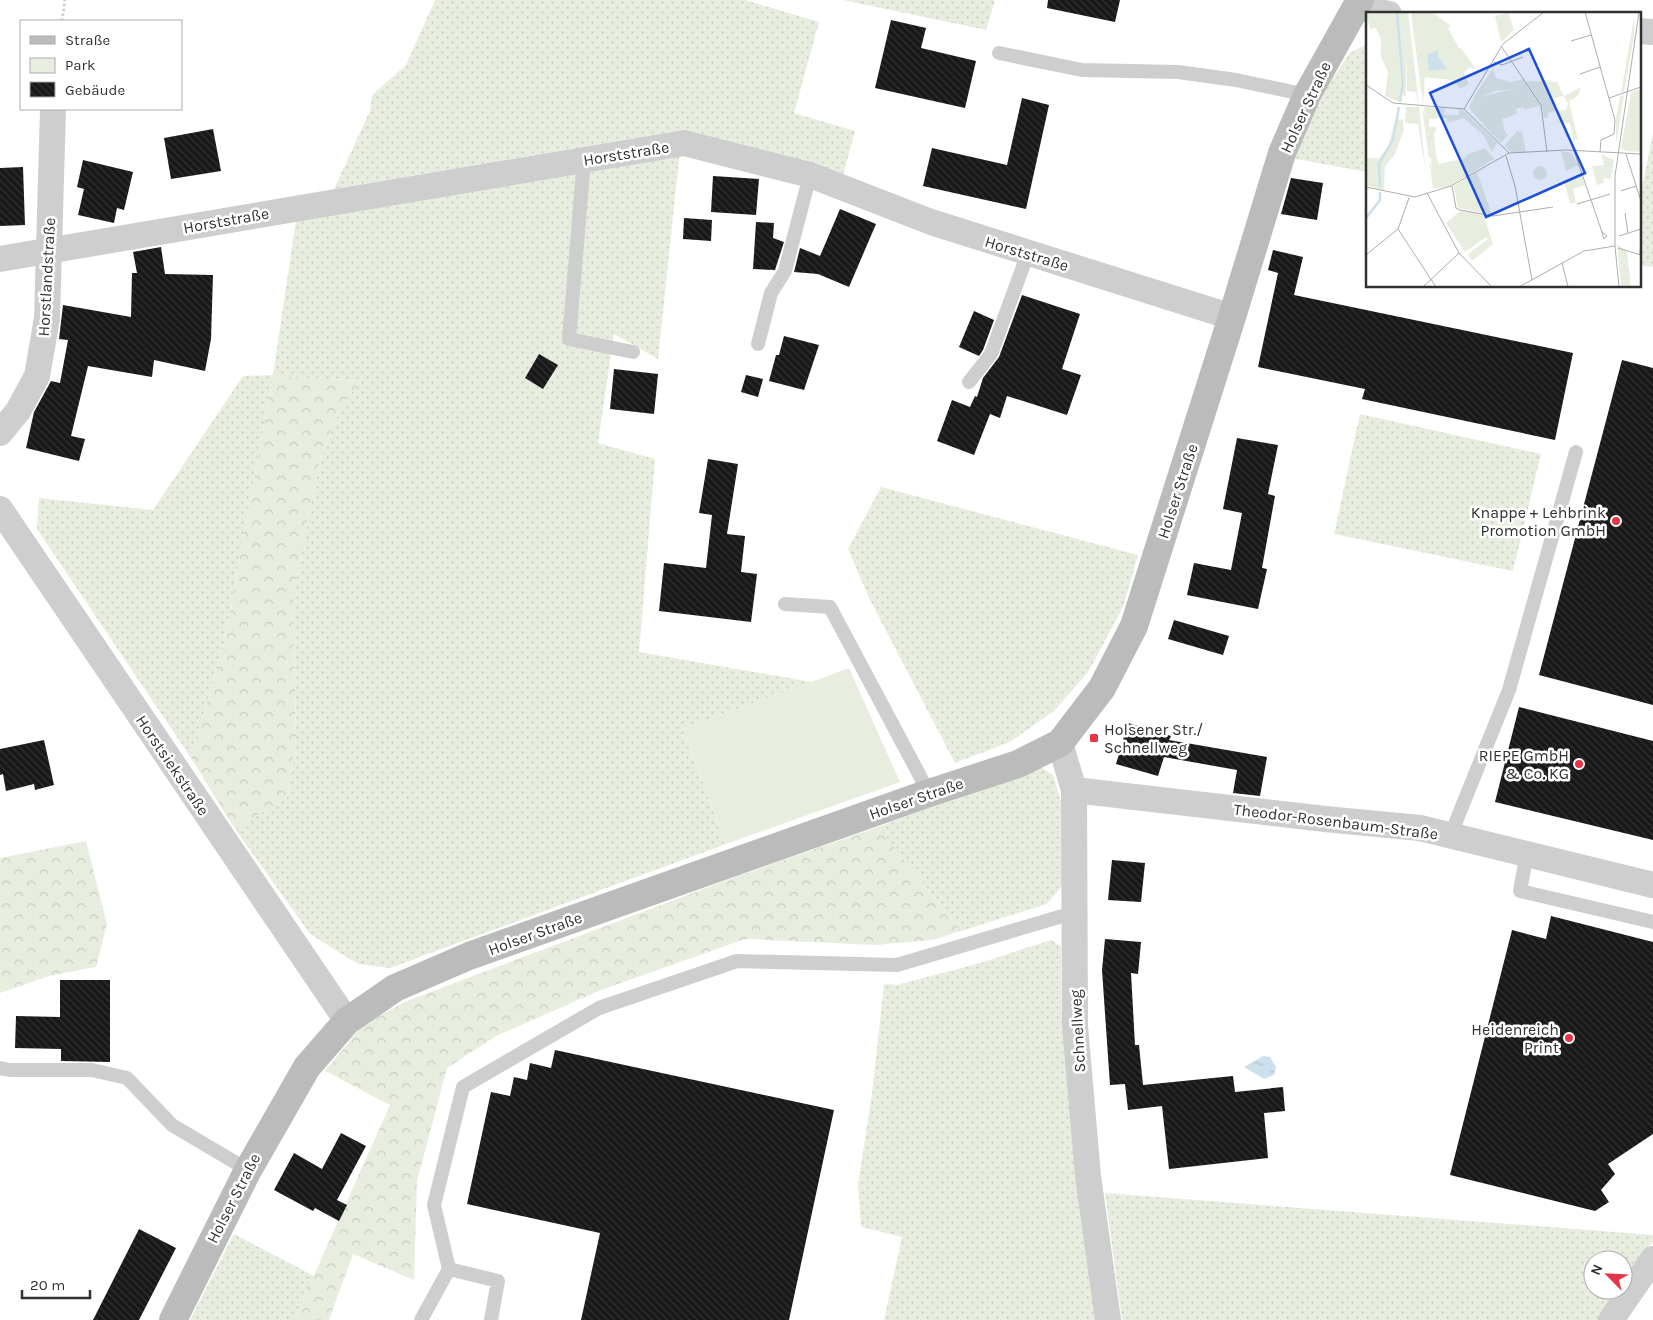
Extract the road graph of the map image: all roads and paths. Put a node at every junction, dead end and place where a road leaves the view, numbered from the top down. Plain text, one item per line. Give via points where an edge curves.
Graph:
1 (65, 0) edge
2 (1358, 3) edge
3 (1383, 12) edge
4 (62, 20) edge
5 (1640, 31) edge
6 (1653, 32) edge
7 (1000, 53) dead end
8 (1307, 95) junction
9 (53, 110) edge
10 (584, 160) junction
11 (810, 175) junction
12 (47, 250) junction
13 (1028, 253) junction
14 (0, 259) edge
15 (1232, 317) junction
16 (758, 344) dead end
17 (633, 352) dead end
18 (969, 382) dead end
19 (0, 432) edge
20 (1576, 452) dead end
21 (0, 509) edge
22 (784, 604) dead end
23 (1060, 743) junction
24 (1074, 790) junction
25 (929, 793) junction
26 (1451, 834) junction
27 (1527, 853) junction
28 (1653, 885) edge
29 (1076, 912) junction
30 (1653, 922) edge
31 (347, 1020) junction
32 (0, 1068) edge
33 (248, 1170) junction
34 (1653, 1259) edge
35 (449, 1269) junction
36 (173, 1320) edge
37 (420, 1320) edge
38 (491, 1320) edge
39 (1108, 1320) edge
40 (1611, 1320) edge

1 - 4 path
2 - 3 street
2 - 8 main road, Holser Straße
5 - 6 street
7 - 8 lane via 1082,70 1178,72
8 - 15 main road, Holser Straße via 1282,152
9 - 12 street, Horstlandstraße
10 - 11 street, Horststraße via 684,143
10 - 12 street, Horststraße
10 - 17 lane via 568,339
11 - 13 street, Horststraße via 930,222
11 - 16 lane via 784,271 771,293
12 - 14 street, Horststraße
12 - 19 street, Horstlandstraße via 47,318 38,376 18,411
13 - 15 street, Horststraße
13 - 18 lane via 991,354
15 - 23 main road, Holser Straße via 1134,626 1102,688
20 - 26 lane via 1509,690
21 - 31 street, Horstsiekstraße
22 - 25 lane via 830,607
23 - 24 street, Schnellweg
23 - 25 main road, Holser Straße via 1018,764
24 - 26 street, Theodor-Rosenbaum-Straße
24 - 29 street, Schnellweg
25 - 31 main road, Holser Straße via 469,956 395,988
26 - 27 street, Theodor-Rosenbaum-Straße
27 - 28 street, Theodor-Rosenbaum-Straße
27 - 30 lane via 1520,891
29 - 35 lane via 897,965 737,962 599,1008 463,1087 434,1206
29 - 39 street, Schnellweg via 1075,1026 1088,1176
31 - 33 main road, Holser Straße via 307,1066
32 - 33 lane via 92,1070 127,1078 172,1125
33 - 36 main road, Holser Straße
34 - 40 street
35 - 37 lane
35 - 38 lane via 498,1281

